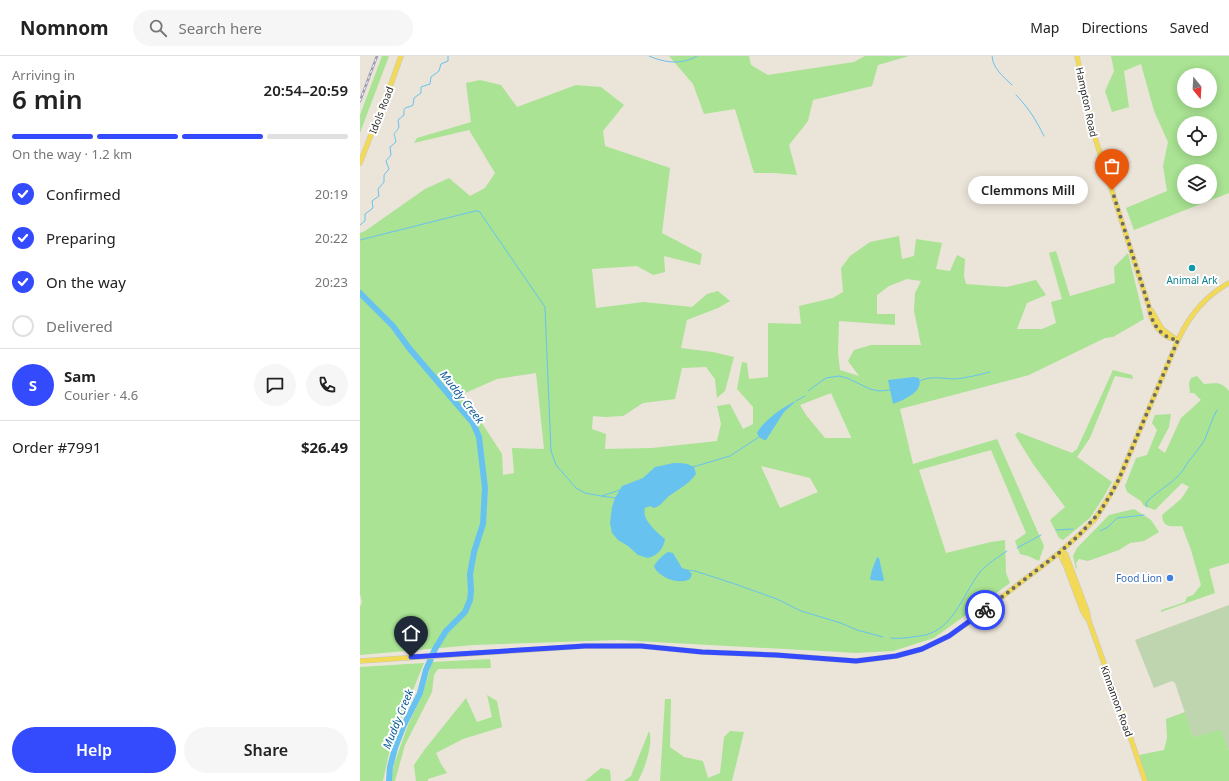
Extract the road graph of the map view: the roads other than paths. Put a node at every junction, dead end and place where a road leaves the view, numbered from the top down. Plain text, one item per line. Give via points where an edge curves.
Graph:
1 (401, 56) edge
2 (1077, 56) edge
3 (360, 163) edge
4 (1229, 283) edge
5 (1178, 340) junction
6 (1061, 552) junction
7 (360, 661) edge
8 (1145, 781) edge

1 - 3 main road, Idols Road
2 - 5 main road, Hampton Road via 1091,125 1150,316 1159,330 1170,339
4 - 5 main road via 1200,306 1187,322
5 - 6 main road via 1115,488 1095,519
6 - 7 main road via 949,636 922,649 884,658 856,661 641,646 585,646
6 - 8 main road, Kinnamon Road via 1066,555 1087,611 1088,621

